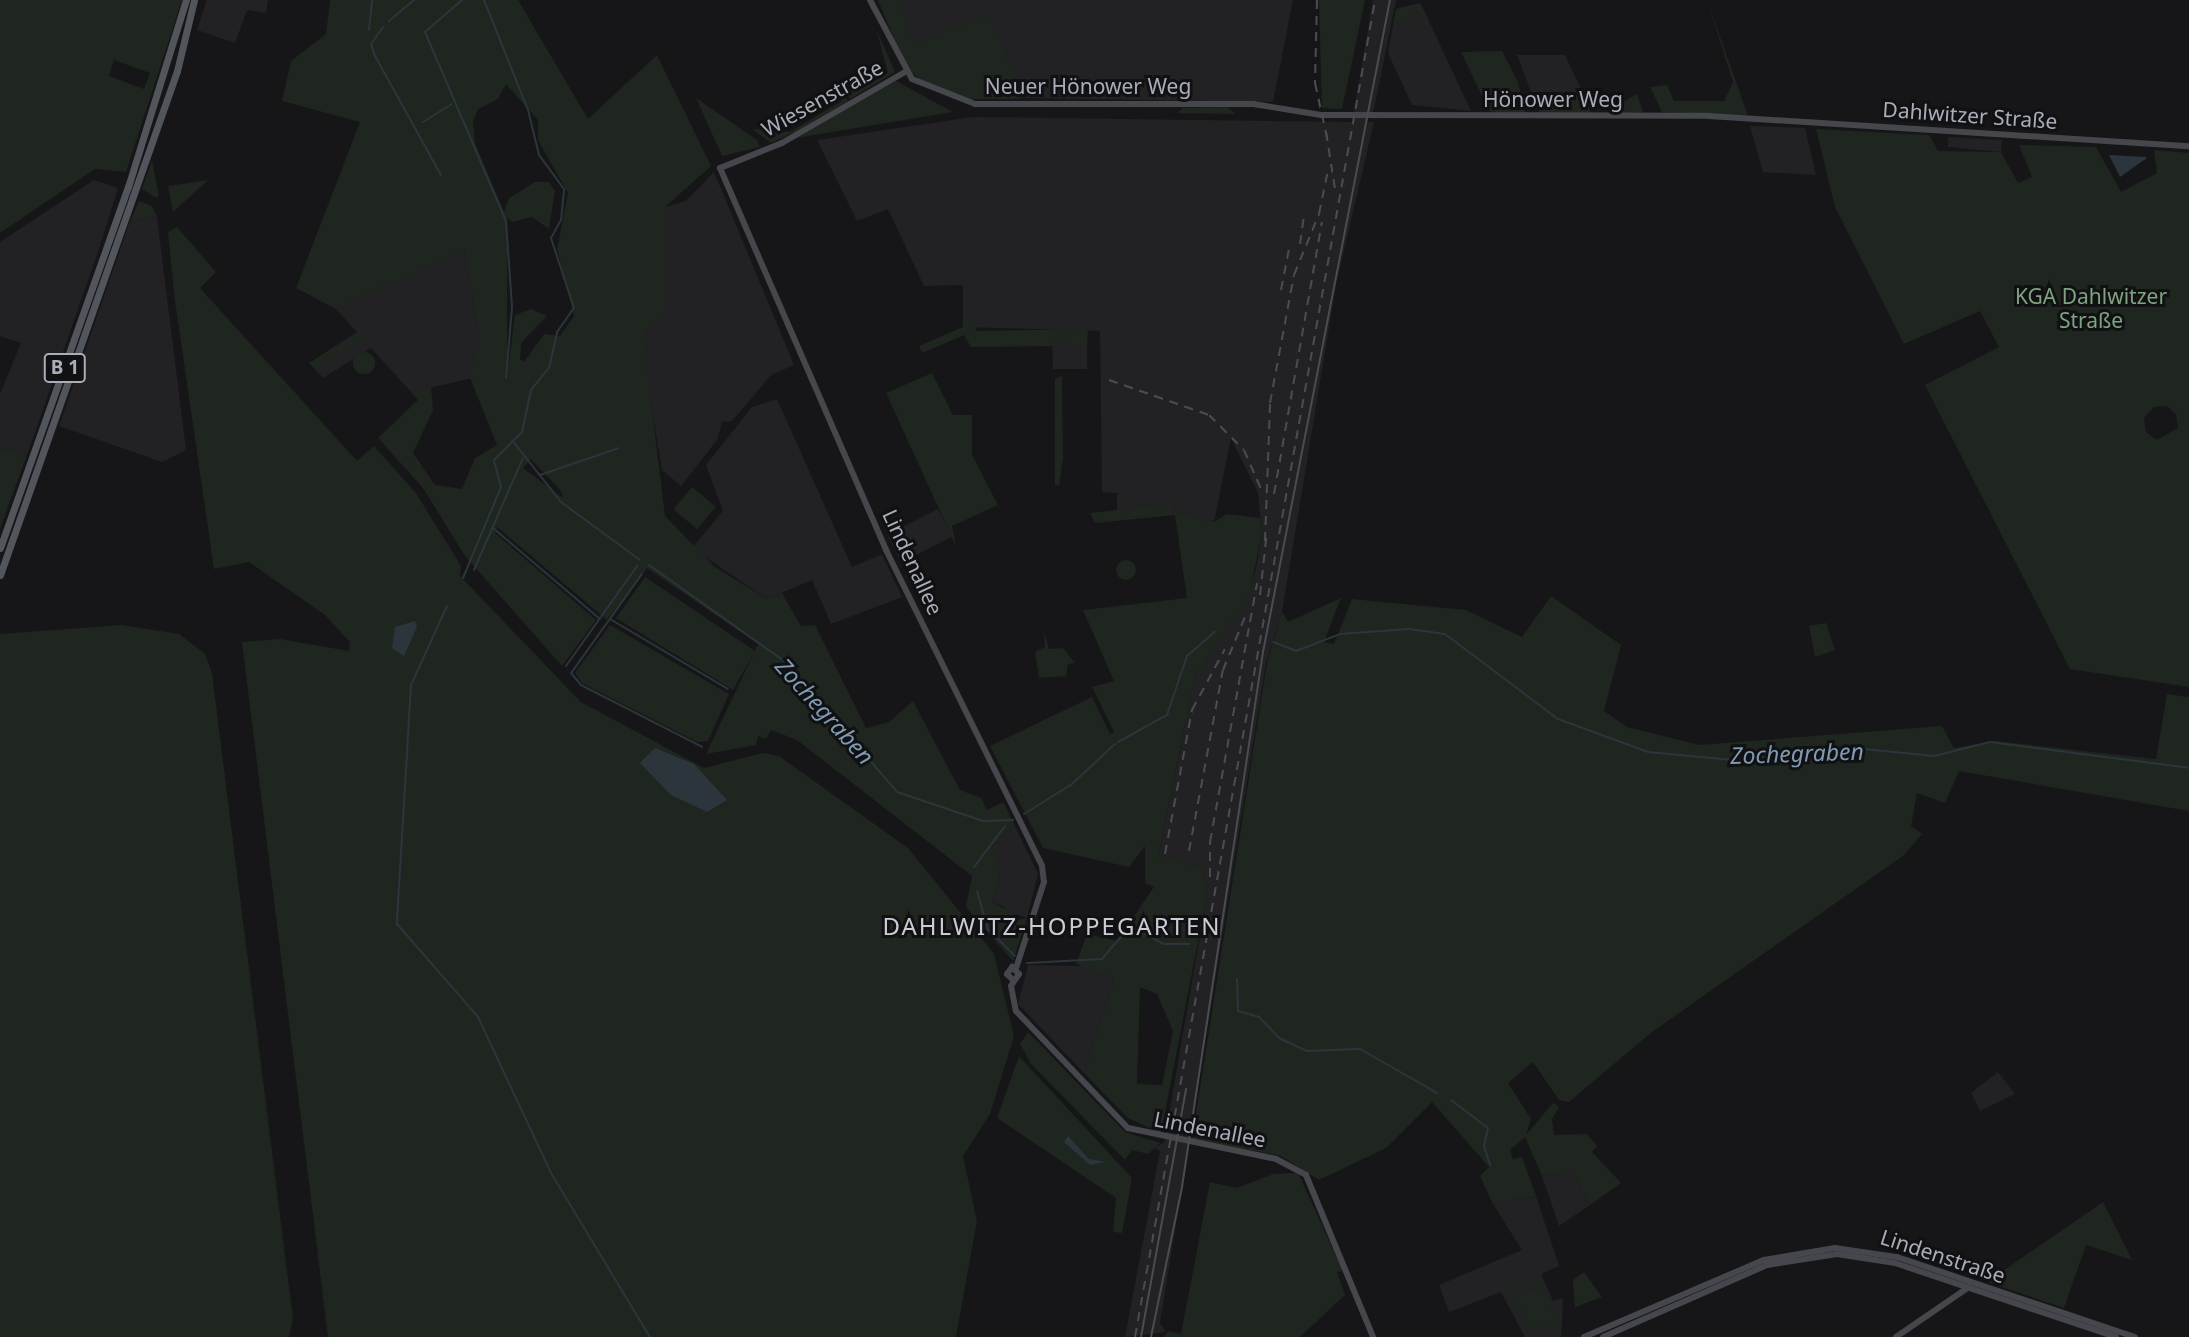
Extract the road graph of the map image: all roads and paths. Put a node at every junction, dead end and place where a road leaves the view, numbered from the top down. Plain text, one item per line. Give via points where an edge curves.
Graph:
1 (186, 0) edge
2 (194, 0) edge
3 (870, 0) edge
4 (905, 72) junction
5 (1359, 115) joint
6 (1748, 118) joint
7 (2189, 146) edge
8 (721, 171) joint
9 (132, 189) junction
10 (0, 548) edge
11 (0, 575) edge
12 (1971, 1285) junction
13 (1373, 1337) edge
14 (1584, 1337) edge
15 (1603, 1337) edge
16 (1896, 1337) edge
17 (2116, 1337) edge
18 (2135, 1337) edge

1 - 9 main road, B 1
2 - 9 main road, B 1
3 - 4 street, Neuer Hönower Weg
4 - 5 street, Neuer Hönower Weg via 930,91 975,104 1253,104
4 - 8 street, Wiesenstraße via 782,143 725,162
5 - 6 street, Hönower Weg
6 - 7 street, Dahlwitzer Straße
8 - 13 street, Lindenallee via 886,550 1042,866 1044,882 1012,979 1016,1011 1128,1128 1276,1159 1306,1175
9 - 10 main road, B 1
9 - 11 main road, B 1
12 - 14 street, Lindenstraße via 1879,1252 1801,1250 1741,1269
12 - 15 street, Lindenstraße via 1877,1258 1802,1256
12 - 16 street
12 - 17 street, Lindenstraße
12 - 18 street, Lindenstraße

